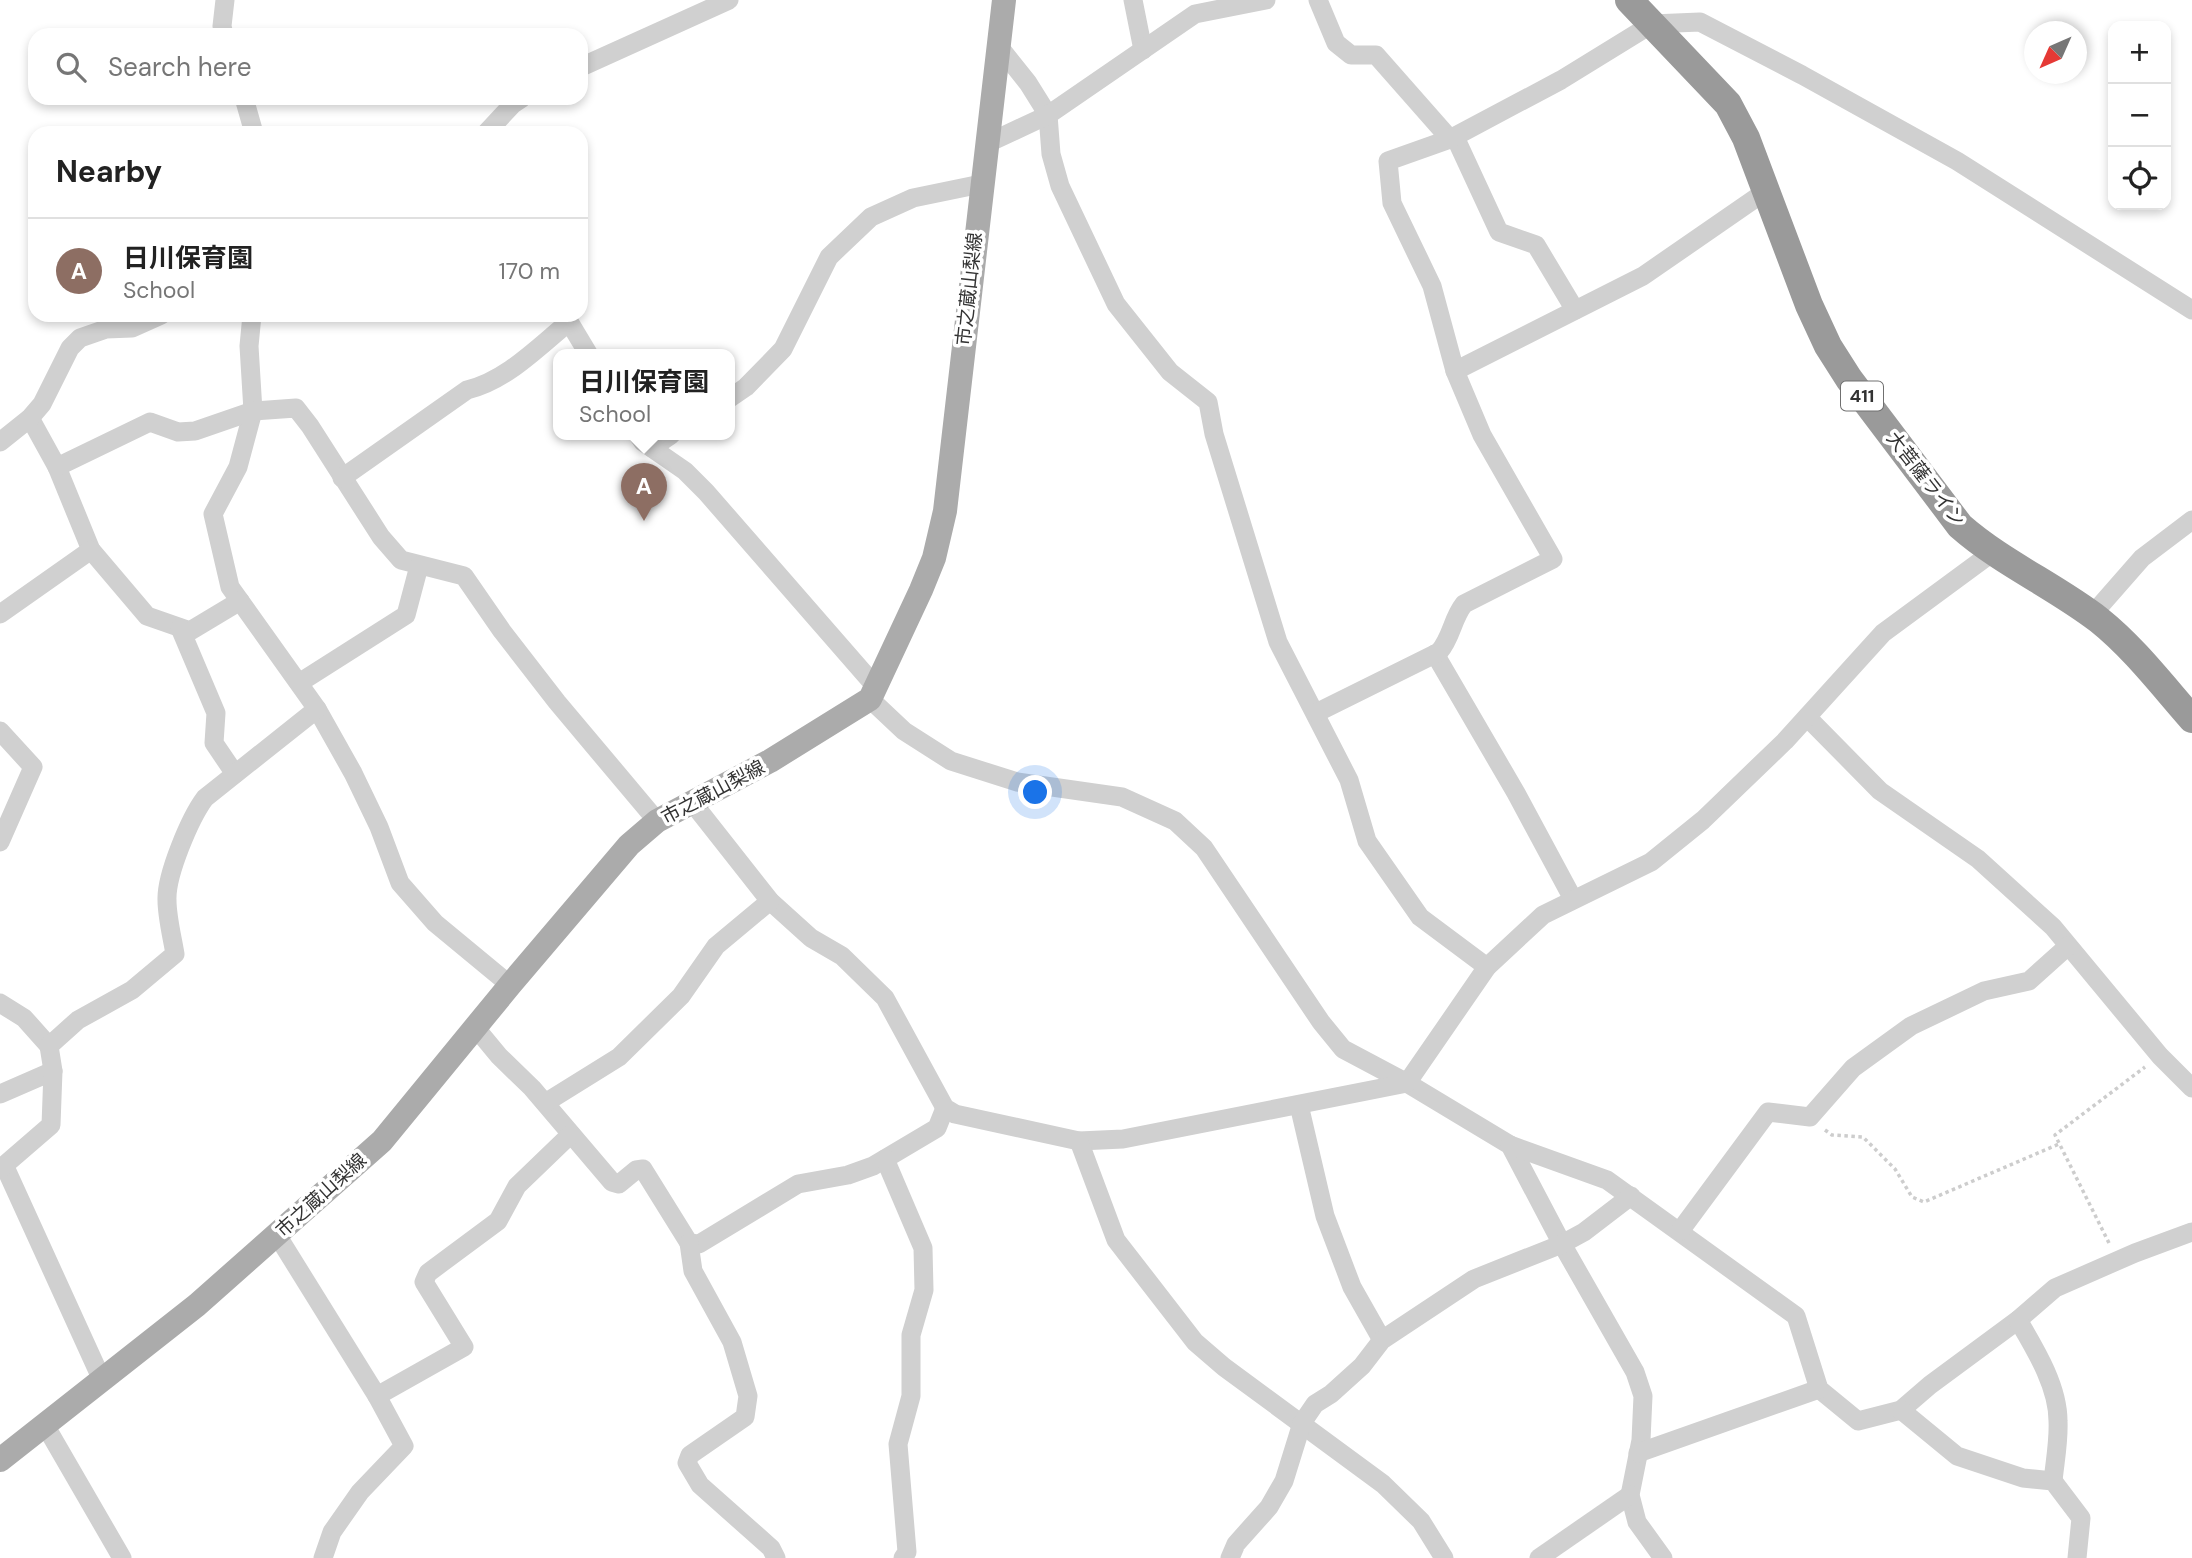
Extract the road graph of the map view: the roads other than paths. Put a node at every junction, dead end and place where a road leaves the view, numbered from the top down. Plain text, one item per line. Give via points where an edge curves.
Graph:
1 (225, 0) edge
2 (729, 0) edge
3 (1004, 0) edge
4 (1133, 0) edge
5 (1266, 0) edge
6 (1318, 0) edge
7 (1629, 0) edge
8 (1653, 24) junction
9 (222, 28) edge
10 (998, 44) junction
11 (1143, 50) junction
12 (588, 64) edge
13 (246, 105) edge
14 (512, 105) edge
15 (1048, 115) junction
16 (252, 126) edge
17 (493, 126) edge
18 (1452, 138) junction
19 (986, 145) junction
20 (981, 184) junction
21 (1766, 191) junction
22 (1576, 310) junction
23 (2192, 310) edge
24 (145, 322) edge
25 (251, 322) edge
26 (563, 322) edge
27 (569, 322) edge
28 (585, 349) edge
29 (1455, 371) junction
30 (735, 395) edge
31 (253, 411) junction
32 (30, 418) junction
33 (0, 442) edge
34 (645, 442) edge
35 (57, 467) junction
36 (342, 478) junction
37 (2192, 520) edge
38 (91, 550) junction
39 (1993, 552) junction
40 (419, 566) junction
41 (240, 601) junction
42 (0, 614) edge
43 (2092, 615) junction
44 (180, 628) junction
45 (1436, 654) junction
46 (299, 683) junction
47 (873, 693) junction
48 (317, 709) junction
49 (1316, 713) junction
50 (1807, 717) junction
51 (2192, 719) edge
52 (0, 731) edge
53 (235, 774) junction
54 (692, 802) junction
55 (657, 821) junction
56 (0, 842) edge
57 (1573, 899) junction
58 (770, 901) junction
59 (2068, 946) junction
60 (1487, 967) junction
61 (510, 985) junction
62 (0, 1003) edge
63 (475, 1027) junction
64 (49, 1046) junction
65 (53, 1071) junction
66 (1407, 1083) junction
67 (2192, 1088) edge
68 (0, 1094) edge
69 (545, 1103) junction
70 (1299, 1105) junction
71 (945, 1108) junction
72 (571, 1134) junction
73 (1079, 1141) junction
74 (1510, 1145) junction
75 (885, 1159) junction
76 (2, 1168) edge
77 (1631, 1196) junction
78 (1680, 1231) junction
79 (2192, 1232) edge
80 (277, 1235) junction
81 (689, 1243) junction
82 (1562, 1244) junction
83 (2018, 1320) junction
84 (1382, 1340) junction
85 (102, 1380) junction
86 (1819, 1389) junction
87 (377, 1396) junction
88 (1901, 1410) junction
89 (1302, 1423) junction
90 (45, 1424) junction
91 (1638, 1453) junction
92 (0, 1460) edge
93 (2053, 1481) junction
94 (1630, 1495) junction
95 (122, 1558) edge
96 (323, 1558) edge
97 (776, 1558) edge
98 (903, 1558) edge
99 (1230, 1558) edge
100 (1444, 1558) edge
101 (1539, 1558) edge
102 (1663, 1558) edge
103 (2077, 1558) edge

1 - 9 street
2 - 12 street
3 - 10 main road, 市之蔵山梨線
4 - 11 street
5 - 11 street via 1195,14
6 - 18 street via 1336,43 1351,55 1376,55
7 - 8 highway, 大菩薩ライン / 411
8 - 18 street
8 - 21 highway, 大菩薩ライン / 411 via 1728,104
8 - 23 street via 1700,22 1802,75 1957,161
10 - 15 street
10 - 19 main road, 市之蔵山梨線
11 - 15 street
13 - 16 street
14 - 17 street
15 - 19 street
15 - 49 street via 1060,186 1116,304 1170,372 1208,402 1278,642
18 - 22 street via 1499,232 1536,245
18 - 29 street via 1388,160 1392,203 1432,286
19 - 20 main road, 市之蔵山梨線
20 - 30 street via 912,198 872,217 828,257 783,349
20 - 47 main road, 市之蔵山梨線 via 940,535 921,590
21 - 22 street via 1643,276
21 - 39 highway, 大菩薩ライン / 411 via 1809,305 1835,357 1960,526
22 - 29 street
24 - 32 street via 80,338
25 - 31 street
26 - 36 street via 520,362 486,386 467,390
27 - 28 street
29 - 45 street via 1482,435 1553,559 1464,604 1456,614 1449,641
31 - 35 street via 195,431 178,432 150,422
31 - 36 street via 296,408
31 - 41 street via 239,467 213,514 230,587
32 - 33 street
32 - 35 street
34 - 47 street via 706,492
35 - 38 street
36 - 40 street via 401,560
37 - 43 street via 2142,558
38 - 42 street
38 - 44 street via 147,616
39 - 43 highway, 大菩薩ライン / 411
39 - 50 street via 1883,633
40 - 46 street via 406,615
40 - 55 street via 464,576 557,702
41 - 44 street via 190,631
41 - 46 street
43 - 51 highway, 大菩薩ライン / 411 via 2132,651
44 - 53 street via 216,713 214,743
45 - 49 street
45 - 57 street
46 - 48 street
47 - 54 main road, 市之蔵山梨線 via 770,761
47 - 66 street via 904,731 951,761 1017,782 1122,797 1175,821 1204,848 1343,1049
48 - 53 street
48 - 61 street via 379,827 400,883 435,923
49 - 60 street via 1349,780 1367,841 1420,917
50 - 57 street via 1703,821 1651,862
50 - 59 street via 1880,791 1978,859
52 - 56 street via 33,767
53 - 64 street via 195,811 179,853 166,898 175,954 132,990 78,1020
54 - 55 main road, 市之蔵山梨線
54 - 58 street
55 - 61 main road, 市之蔵山梨線 via 629,845
57 - 60 street via 1543,915
58 - 69 street via 716,946 681,996 619,1057
58 - 71 street via 811,937 842,956 885,998
59 - 67 street
59 - 78 street via 2029,981 1984,991 1910,1026 1853,1068 1810,1117 1768,1112
60 - 66 street
61 - 63 main road, 市之蔵山梨線
62 - 64 street via 24,1018
63 - 69 street
63 - 80 main road, 市之蔵山梨線 via 382,1141
64 - 65 street
65 - 68 street
65 - 76 street via 51,1125
66 - 70 street
66 - 74 street
69 - 72 street
70 - 73 street via 1123,1139
70 - 84 street via 1325,1216 1352,1287
71 - 73 street
71 - 75 street via 937,1128
72 - 81 street via 612,1182 619,1184 643,1169
72 - 87 street via 517,1186 498,1221 428,1272 424,1282 464,1347
73 - 89 street via 1116,1240 1195,1342
74 - 77 street via 1607,1180
74 - 82 street
75 - 81 street via 848,1175 798,1184 699,1244
75 - 98 street via 923,1248 924,1290 911,1335 911,1396 898,1444 907,1552
76 - 85 street
77 - 78 street
77 - 82 street
78 - 86 street via 1796,1316
79 - 83 street via 2055,1287
80 - 85 main road, 市之蔵山梨線
80 - 87 street
81 - 97 street via 693,1272 732,1342 748,1396 746,1417 691,1455 687,1463 701,1485 771,1548
82 - 84 street via 1474,1279
82 - 91 street via 1635,1372 1643,1396
83 - 88 street
83 - 93 street via 2053,1392 2059,1419
84 - 89 street via 1362,1366 1315,1404
85 - 90 main road, 市之蔵山梨線
86 - 88 street via 1858,1421
86 - 91 street
87 - 96 street via 404,1446 360,1492 332,1532
88 - 93 street via 1957,1456 2023,1478
89 - 99 street via 1284,1481
89 - 100 street via 1383,1484 1421,1521
90 - 92 main road, 市之蔵山梨線
90 - 95 street
91 - 94 street
93 - 103 street via 2081,1518
94 - 101 street
94 - 102 street via 1637,1522

